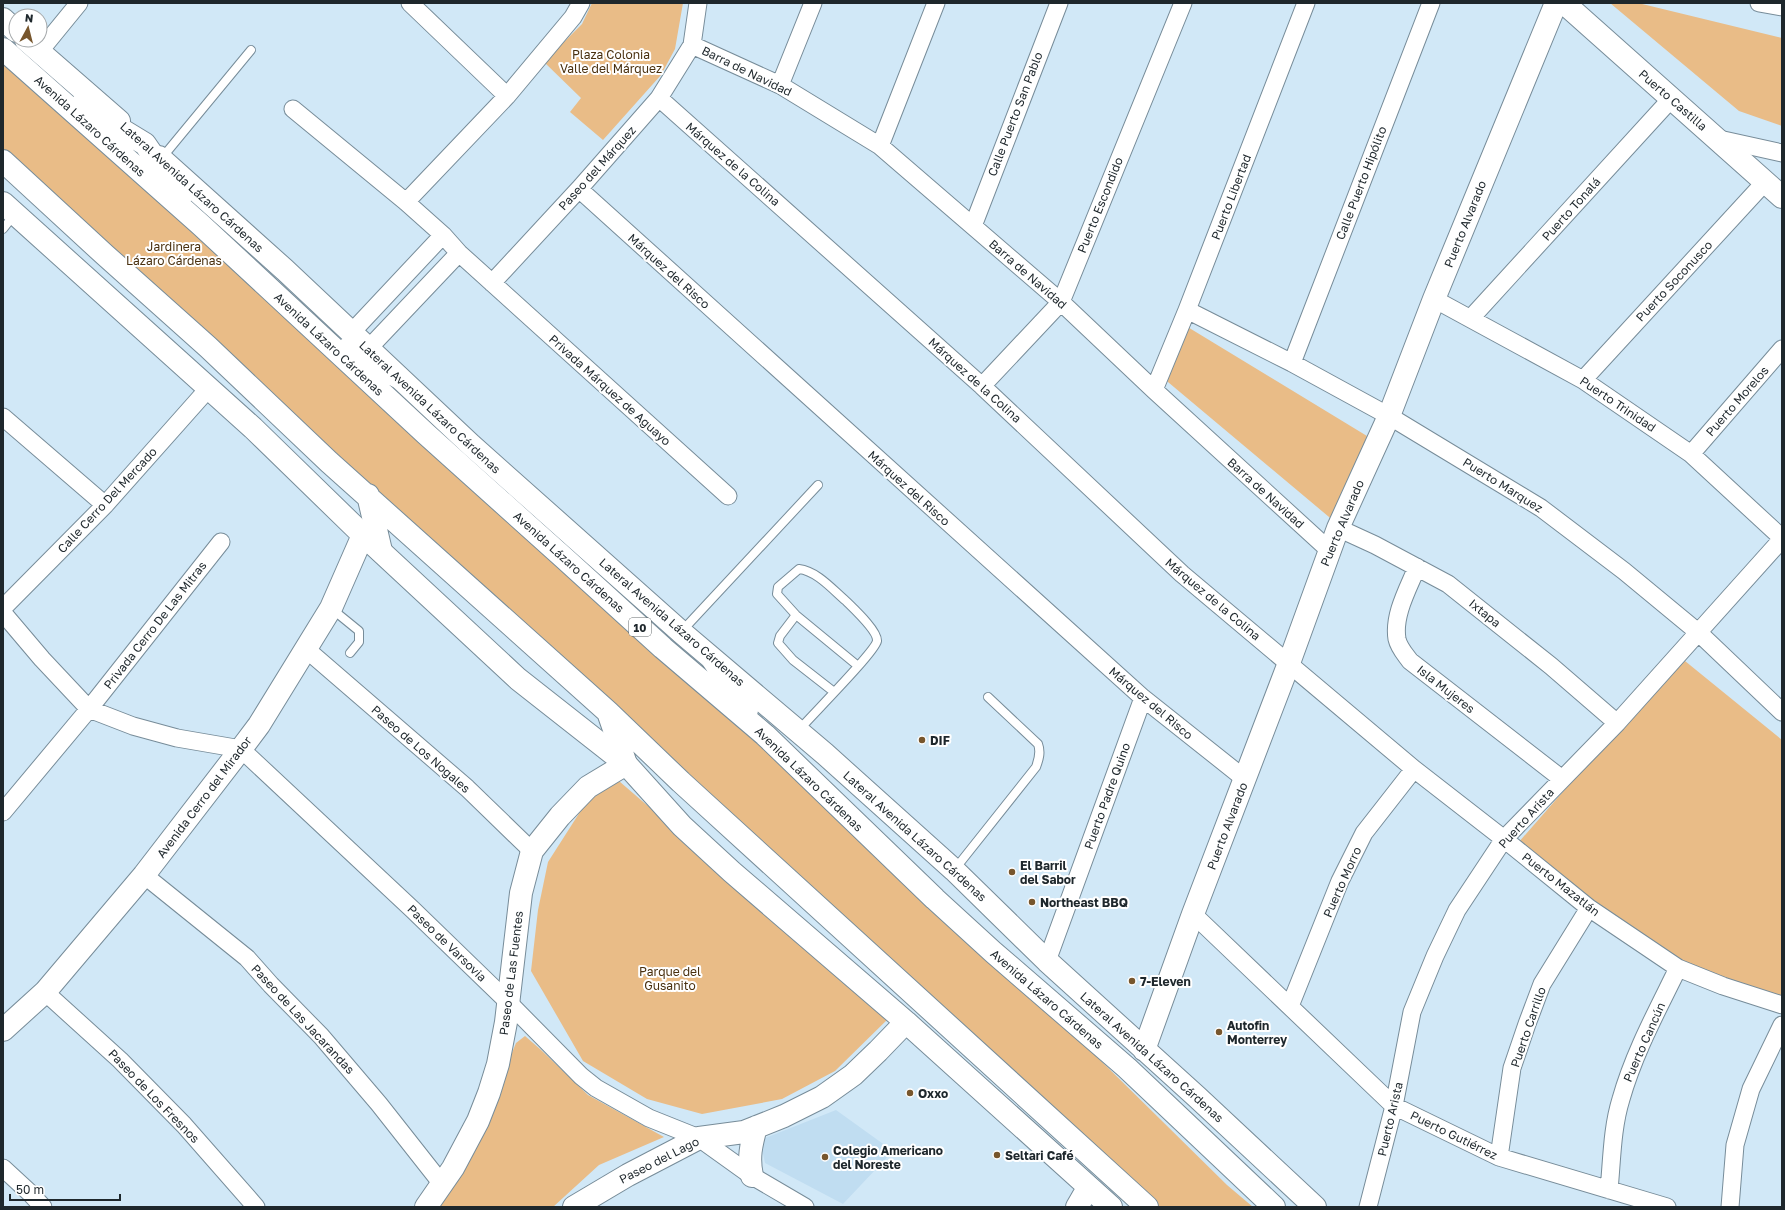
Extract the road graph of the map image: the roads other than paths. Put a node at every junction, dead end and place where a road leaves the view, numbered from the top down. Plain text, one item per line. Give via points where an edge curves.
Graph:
1 (79, 3) edge
2 (410, 3) edge
3 (581, 3) edge
4 (698, 3) edge
5 (813, 3) edge
6 (936, 3) edge
7 (1059, 3) edge
8 (1183, 3) edge
9 (1306, 3) edge
10 (1431, 3) edge
11 (1556, 3) edge
12 (1564, 3) edge
13 (1759, 3) edge
14 (1782, 7) edge
15 (48, 32) edge
16 (692, 45) junction
17 (35, 48) edge
18 (3, 49) edge
19 (251, 50) dead end
20 (35, 77) junction
21 (780, 85) junction
22 (508, 96) junction
23 (659, 98) junction
24 (1671, 99) junction
25 (293, 110) dead end
26 (1719, 140) junction
27 (145, 144) junction
28 (880, 146) junction
29 (1782, 153) edge
30 (161, 159) junction
31 (7, 167) edge
32 (1765, 182) junction
33 (579, 189) junction
34 (1782, 197) edge
35 (406, 202) junction
36 (7, 215) edge
37 (201, 225) junction
38 (973, 226) junction
39 (443, 235) junction
40 (459, 253) junction
41 (492, 283) junction
42 (1434, 299) junction
43 (1060, 302) junction
44 (1187, 310) junction
45 (301, 318) junction
46 (1471, 318) junction
47 (351, 333) junction
48 (368, 349) junction
49 (1782, 349) edge
50 (1292, 363) junction
51 (398, 377) junction
52 (1583, 380) junction
53 (982, 386) junction
54 (208, 389) junction
55 (1154, 390) junction
56 (1389, 416) junction
57 (3, 417) edge
58 (1691, 454) junction
59 (818, 485) dead end
60 (368, 495) junction
61 (728, 496) dead end
62 (105, 505) junction
63 (1338, 528) junction
64 (363, 535) junction
65 (1782, 538) edge
66 (221, 542) dead end
67 (1329, 550) junction
68 (381, 551) junction
69 (1417, 567) junction
70 (3, 608) edge
71 (331, 608) junction
72 (3, 613) edge
73 (796, 615) junction
74 (680, 632) junction
75 (1699, 633) junction
76 (306, 649) junction
77 (350, 653) dead end
78 (713, 660) junction
79 (1289, 663) junction
80 (858, 666) junction
81 (834, 692) junction
82 (988, 697) dead end
83 (1143, 698) junction
84 (89, 709) junction
85 (608, 712) junction
86 (1782, 712) edge
87 (1617, 723) junction
88 (798, 731) junction
89 (765, 735) junction
90 (241, 749) junction
91 (626, 764) junction
92 (1414, 769) junction
93 (1245, 779) junction
94 (1562, 780) junction
95 (3, 812) edge
96 (1504, 839) junction
97 (532, 851) junction
98 (954, 870) junction
99 (144, 875) junction
100 (1589, 908) junction
101 (1193, 914) junction
102 (1047, 961) junction
103 (1678, 968) junction
104 (45, 992) junction
105 (508, 1001) junction
106 (1782, 1005) edge
107 (1290, 1006) junction
108 (906, 1022) junction
109 (1782, 1025) edge
110 (3, 1030) edge
111 (1144, 1050) junction
112 (1394, 1106) junction
113 (756, 1127) junction
114 (699, 1138) junction
115 (1499, 1157) junction
116 (3, 1168) edge
117 (752, 1176) junction
118 (442, 1184) junction
119 (1088, 1188) junction
120 (1610, 1190) junction
121 (43, 1207) edge
122 (256, 1207) edge
123 (426, 1207) edge
124 (574, 1207) edge
125 (805, 1207) edge
126 (1077, 1207) edge
127 (1111, 1207) edge
128 (1147, 1207) edge
129 (1274, 1207) edge
130 (1315, 1207) edge
131 (1368, 1207) edge
132 (1667, 1207) edge
133 (1730, 1207) edge

1 - 15 street
2 - 22 street
3 - 22 street via 573,17
4 - 16 street
5 - 21 street
6 - 28 street
7 - 38 street, Calle Puerto San Pablo
8 - 43 street, Puerto Escondido
9 - 44 street, Puerto Libertad
10 - 50 street, Calle Puerto Hipólito
11 - 42 main road, Puerto Alvarado
12 - 24 main road, Puerto Castilla
13 - 14 street
16 - 21 street, Barra de Navidad
16 - 23 street, Paseo del Márquez
17 - 27 main road, Lateral Avenida Lázaro Cárdenas
18 - 20 main road, Avenida Lázaro Cárdenas / 10
19 - 30 lane
20 - 27 main road
20 - 37 main road, Avenida Lázaro Cárdenas / 10
21 - 28 street, Barra de Navidad
22 - 35 street
23 - 33 street, Paseo del Márquez
23 - 53 street, Márquez de la Colina
24 - 26 main road, Puerto Castilla
24 - 46 street, Puerto Tonalá
25 - 35 street
26 - 29 street
26 - 32 main road, Puerto Castilla
27 - 30 main road, Lateral Avenida Lázaro Cárdenas
27 - 37 main road
28 - 38 street, Barra de Navidad
30 - 47 main road, Lateral Avenida Lázaro Cárdenas
31 - 60 main road
32 - 34 main road, Puerto Castilla
32 - 52 street, Puerto Soconusco
33 - 41 street, Paseo del Márquez
33 - 83 street, Márquez del Risco
35 - 39 street, Privada Márquez de Aguayo
36 - 54 main road
37 - 45 main road, Avenida Lázaro Cárdenas / 10
38 - 43 street, Barra de Navidad
39 - 40 street, Privada Márquez de Aguayo
39 - 47 street
40 - 41 street, Privada Márquez de Aguayo
40 - 48 street
41 - 61 street, Privada Márquez de Aguayo
42 - 46 street, Puerto Trinidad
42 - 56 main road, Puerto Alvarado
43 - 53 street, Puerto Escondido
43 - 55 street, Barra de Navidad
44 - 50 street, Puerto Marquez
44 - 55 street, Puerto Libertad
45 - 51 main road via 319,335
45 - 89 main road, Avenida Lázaro Cárdenas / 10 via 645,632
46 - 52 street, Puerto Trinidad
47 - 48 main road, Lateral Avenida Lázaro Cárdenas
48 - 51 main road, Lateral Avenida Lázaro Cárdenas
49 - 58 street, Puerto Morelos
50 - 56 street, Puerto Marquez
51 - 74 main road, Lateral Avenida Lázaro Cárdenas
52 - 58 street, Puerto Trinidad
53 - 79 street, Márquez de la Colina via 1182,574
54 - 62 street, Calle Cerro Del Mercado
54 - 64 main road via 253,428
55 - 67 street, Barra de Navidad
56 - 63 main road, Puerto Alvarado
56 - 75 street, Puerto Marquez via 1541,508 1624,571
57 - 62 street
58 - 65 street, Puerto Trinidad
59 - 74 lane
60 - 68 main road
60 - 85 main road
62 - 70 street, Calle Cerro Del Mercado
63 - 67 main road, Puerto Alvarado
63 - 69 street, Ixtapa
64 - 68 main road
64 - 71 main road, Avenida Cerro del Mirador
65 - 75 street, Puerto Arista
66 - 84 street, Privada Cerro De Las Mitras
67 - 79 main road, Puerto Alvarado
68 - 91 main road via 518,679
69 - 87 street, Ixtapa via 1448,584 1483,611
69 - 94 street, Isla Mujeres via 1398,618 1397,640 1401,650 1410,661
71 - 76 main road, Avenida Cerro del Mirador
71 - 77 lane via 359,631 359,642
72 - 84 street
73 - 80 lane
73 - 80 lane via 776,594 778,587 799,569 807,570 857,611 876,636 877,642
73 - 81 lane via 780,636 778,643 793,660
74 - 78 main road, Lateral Avenida Lázaro Cárdenas
75 - 86 street, Puerto Marquez
75 - 87 street, Puerto Arista
76 - 90 main road, Avenida Cerro del Mirador via 259,725
76 - 97 street, Paseo de Los Nogales via 467,788
78 - 88 main road, Lateral Avenida Lázaro Cárdenas
78 - 89 main road
79 - 92 street, Puerto Mazatlán
79 - 93 main road, Puerto Alvarado
80 - 81 lane
81 - 88 lane
82 - 98 lane via 1038,744 1039,757 1036,767
83 - 93 street, Márquez del Risco
83 - 102 street, Puerto Padre Quino
84 - 90 street via 162,734
84 - 95 street, Privada Cerro De Las Mitras
85 - 91 main road
85 - 128 main road via 681,782
87 - 94 street, Puerto Arista
88 - 98 main road, Lateral Avenida Lázaro Cárdenas
89 - 129 main road, Avenida Lázaro Cárdenas / 10 via 935,899 1127,1068
90 - 99 main road, Avenida Cerro del Mirador
90 - 105 street, Paseo de Varsovia
91 - 97 main road, Paseo de Las Fuentes via 588,787
91 - 108 main road via 682,826
92 - 96 street, Puerto Mazatlán
92 - 107 street, Puerto Morro via 1364,833 1340,881
93 - 101 main road, Puerto Alvarado
94 - 96 street, Puerto Arista
96 - 100 street, Puerto Mazatlán
96 - 112 street, Puerto Arista via 1457,910 1435,956 1412,1012
97 - 105 main road, Paseo de Las Fuentes via 521,893
98 - 102 main road, Lateral Avenida Lázaro Cárdenas
99 - 104 main road, Avenida Cerro del Mirador
99 - 118 street, Paseo de Las Jacarandas via 247,958 321,1036 380,1104
100 - 103 street, Puerto Mazatlán
100 - 115 street, Puerto Carrillo via 1542,984 1527,1024 1512,1068
101 - 107 street, Puerto Gutiérrez
101 - 111 main road, Puerto Alvarado
102 - 111 main road, Lateral Avenida Lázaro Cárdenas
103 - 106 street, Puerto Mazatlán
103 - 120 street, Puerto Cancún via 1634,1058 1620,1100 1613,1138
104 - 110 main road, Avenida Cerro del Mirador
104 - 122 street, Paseo de Los Fresnos via 120,1060 184,1125
105 - 114 street, Paseo de Varsovia via 581,1076 596,1088 649,1118
105 - 118 main road, Paseo de Las Fuentes via 503,1040 489,1093 478,1121
107 - 112 street, Puerto Gutiérrez
108 - 113 main road, Paseo del Lago via 853,1075 822,1097
108 - 119 main road
109 - 133 street via 1751,1089 1734,1145
111 - 130 main road, Lateral Avenida Lázaro Cárdenas
112 - 115 street, Puerto Gutiérrez
112 - 131 street, Puerto Arista
113 - 114 main road, Paseo del Lago via 744,1132
113 - 117 main road via 749,1163
114 - 117 street, Paseo de Varsovia
114 - 124 main road, Paseo del Lago
115 - 120 street, Puerto Gutiérrez
116 - 121 street
117 - 125 street, Paseo de Varsovia
118 - 123 main road, Paseo de Las Fuentes
119 - 126 main road
119 - 127 main road
120 - 132 street, Puerto Gutiérrez

